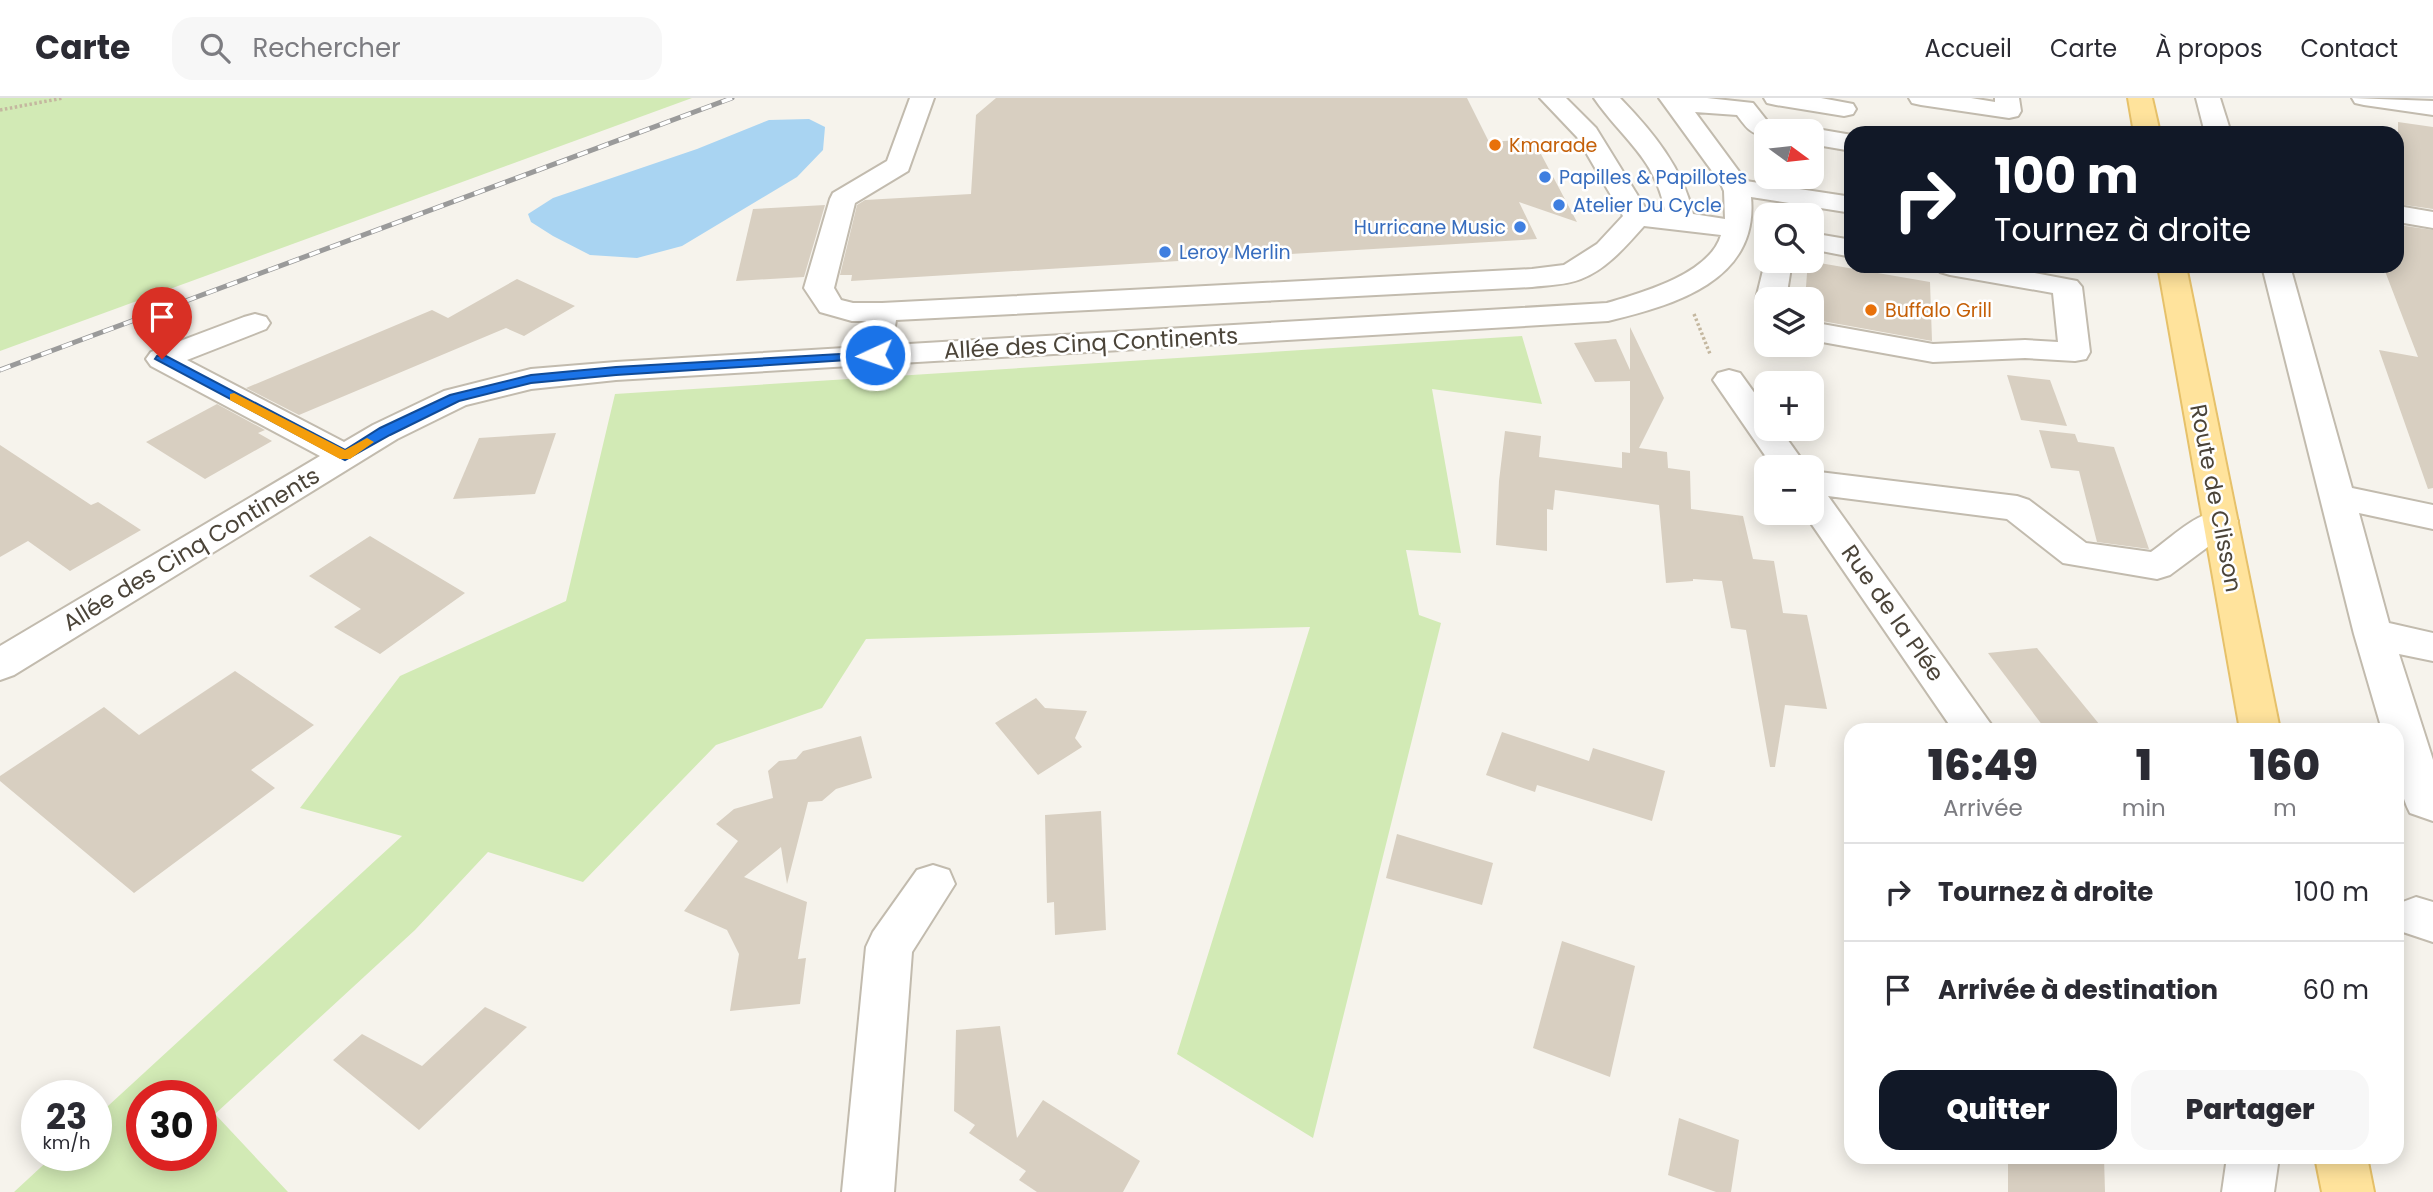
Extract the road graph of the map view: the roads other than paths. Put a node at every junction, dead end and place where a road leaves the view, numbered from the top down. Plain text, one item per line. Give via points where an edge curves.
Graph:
1 (922, 98) edge
2 (1552, 98) edge
3 (1606, 98) edge
4 (1776, 98) edge
5 (1921, 98) edge
6 (2140, 98) edge
7 (2208, 98) edge
8 (2364, 98) edge
9 (1673, 100) edge
10 (1752, 103) edge
11 (2433, 108) edge
12 (1844, 109) dead end
13 (2009, 114) edge
14 (2146, 126) edge
15 (2216, 126) edge
16 (1824, 138) edge
17 (1844, 142) edge
18 (1711, 149) junction
19 (1745, 150) dead end
20 (1737, 189) junction
21 (1844, 204) edge
22 (2404, 215) edge
23 (1637, 218) junction
24 (1681, 220) junction
25 (2433, 220) edge
26 (1742, 235) junction
27 (1824, 244) edge
28 (1844, 248) edge
29 (1989, 273) edge
30 (2173, 273) edge
31 (2278, 273) edge
32 (881, 312) junction
33 (255, 323) dead end
34 (1824, 333) edge
35 (875, 355) junction
36 (1729, 380) road end
37 (1782, 455) edge
38 (345, 456) junction
39 (1824, 484) edge
40 (2337, 497) junction
41 (1824, 515) edge
42 (2433, 517) edge
43 (2220, 521) junction
44 (2373, 634) junction
45 (2433, 647) edge
46 (0, 665) edge
47 (1970, 723) edge
48 (2259, 723) edge
49 (2401, 723) edge
50 (2404, 734) edge
51 (2433, 803) edge
52 (933, 884) dead end
53 (2342, 1164) edge
54 (869, 1192) edge
55 (2348, 1192) edge

1 - 32 street via 899,165 843,199 819,288 830,306
2 - 23 street via 1587,132
3 - 24 street via 1634,125 1661,166 1678,197
4 - 12 street
5 - 13 street
6 - 14 main road
7 - 15 street
8 - 11 street
9 - 10 street
9 - 18 street
16 - 17 street
18 - 19 street
18 - 20 street
20 - 21 street via 1759,188
20 - 26 street
22 - 25 street
23 - 24 street
23 - 32 street via 1607,250 1572,273 1559,275
24 - 26 street
26 - 35 street, Allée des Cinq Continents via 1727,256 1701,277 1657,299 1608,312
27 - 28 street
29 - 34 street via 2067,287 2075,352 1933,353
30 - 43 main road, Route de Clisson
31 - 40 street
32 - 35 street
33 - 38 street via 162,359
35 - 38 street, Allée des Cinq Continents via 531,379 455,398
36 - 37 street
38 - 46 street, Allée des Cinq Continents
39 - 43 street via 2017,508 2076,554 2157,566
40 - 42 street
40 - 44 street
41 - 47 street, Rue de la Plée
43 - 48 main road, Route de Clisson
44 - 45 street
44 - 49 street
50 - 51 street via 2425,801
52 - 54 street via 889,947
53 - 55 main road

